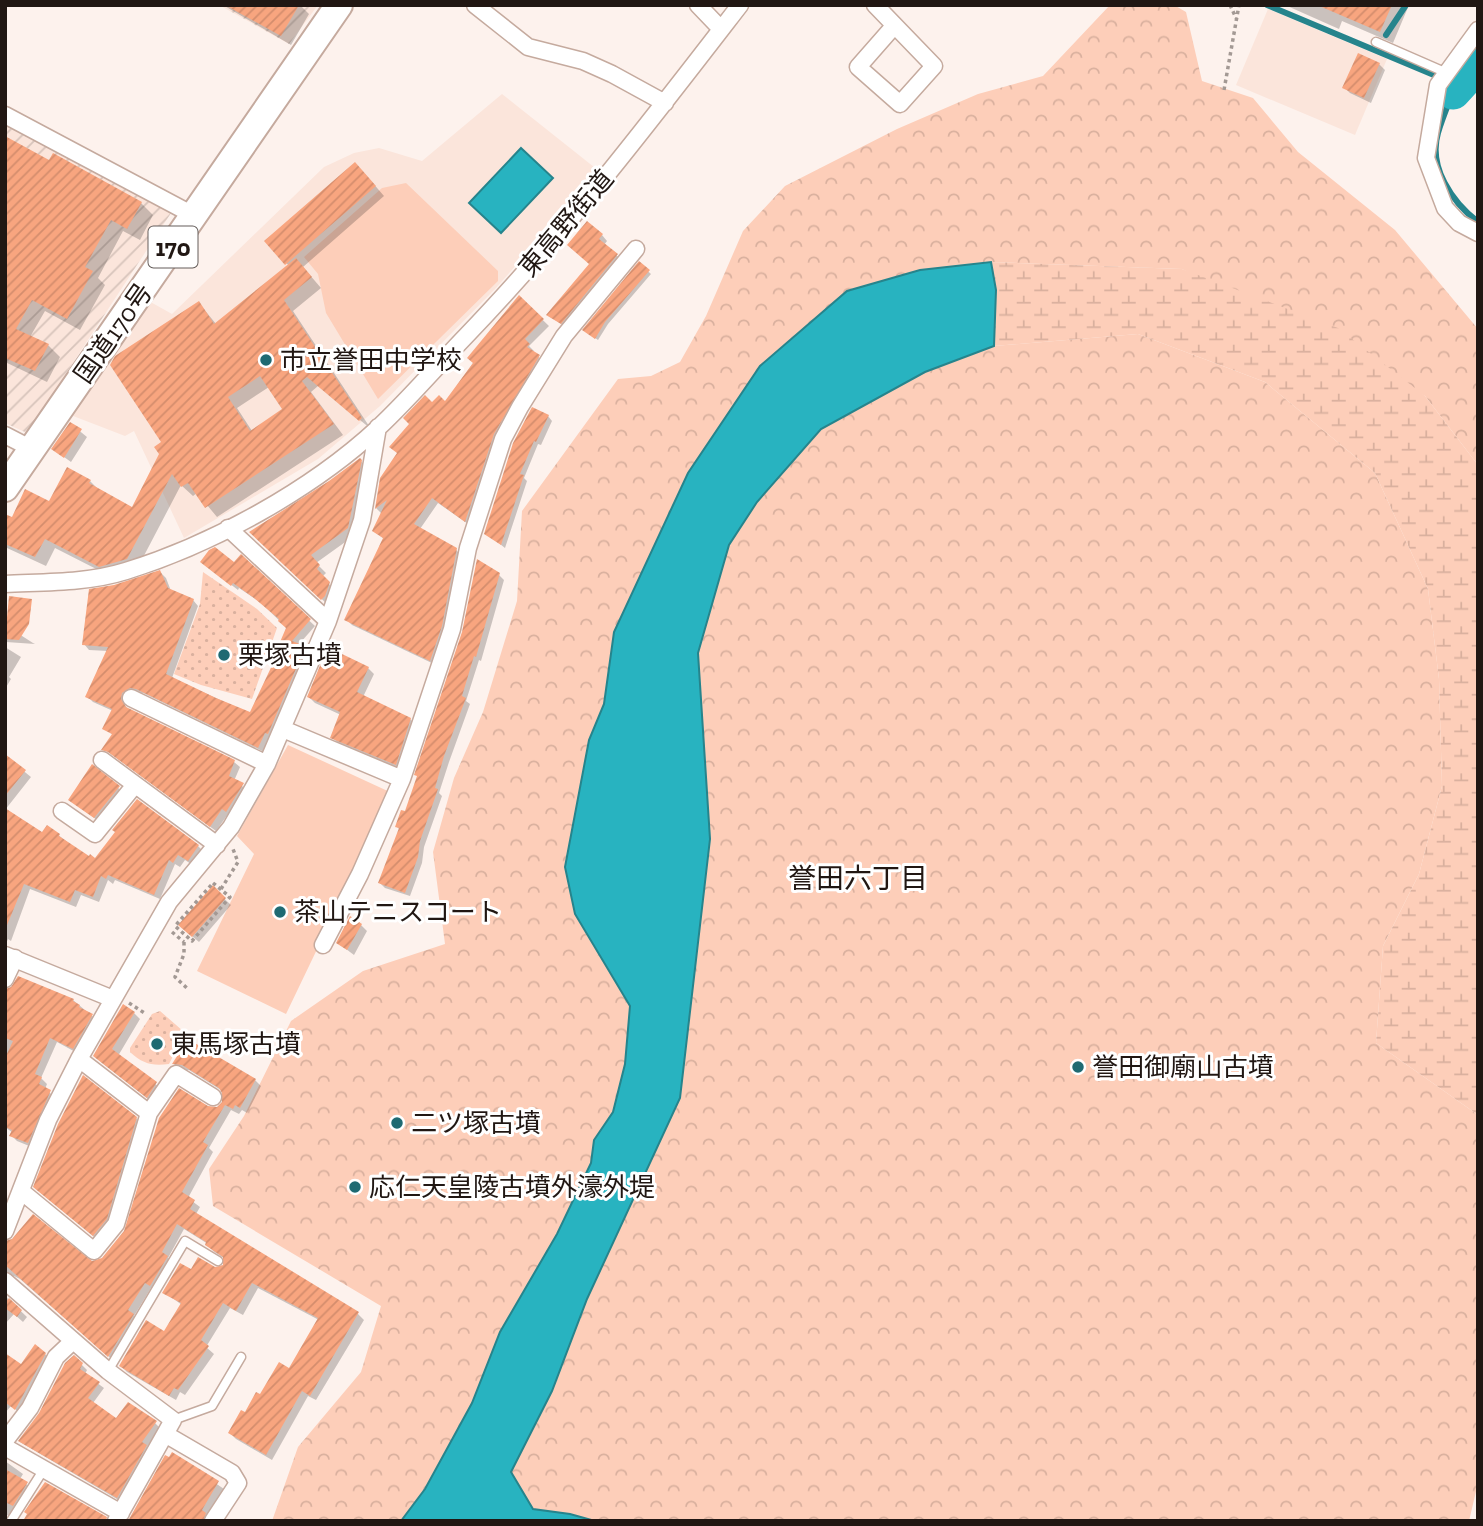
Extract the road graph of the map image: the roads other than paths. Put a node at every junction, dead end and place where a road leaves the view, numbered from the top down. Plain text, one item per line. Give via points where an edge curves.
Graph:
1 (339, 5) edge
2 (475, 5) edge
3 (698, 5) edge
4 (740, 5) edge
5 (875, 5) edge
6 (894, 26) junction
7 (721, 29) junction
8 (1478, 30) edge
9 (1376, 42) dead end
10 (1447, 72) junction
11 (665, 103) junction
12 (5, 115) edge
13 (195, 216) junction
14 (1478, 233) edge
15 (636, 249) dead end
16 (378, 428) junction
17 (5, 435) edge
18 (32, 449) junction
19 (5, 488) edge
20 (228, 528) junction
21 (5, 584) edge
22 (328, 621) junction
23 (131, 698) dead end
24 (283, 729) junction
25 (102, 760) dead end
26 (267, 764) junction
27 (402, 779) junction
28 (134, 786) junction
29 (62, 811) dead end
30 (217, 845) junction
31 (323, 946) dead end
32 (10, 956) edge
33 (5, 979) edge
34 (113, 999) junction
35 (79, 1059) junction
36 (213, 1097) dead end
37 (149, 1113) junction
38 (21, 1191) junction
39 (6, 1229) edge
40 (218, 1261) dead end
41 (5, 1281) edge
42 (73, 1340) junction
43 (240, 1356) dead end
44 (108, 1371) junction
45 (169, 1427) junction
46 (6, 1448) edge
47 (44, 1469) junction
48 (119, 1517) edge
49 (11, 1521) edge
50 (213, 1521) edge

1 - 13 highway, 国道170号 / 170
2 - 11 street via 528,47 583,61
3 - 7 street
4 - 7 street, 東高野街道
5 - 6 street
6 - 6 street via 934,66 900,104 858,66
7 - 11 street, 東高野街道
8 - 10 street
9 - 10 lane
10 - 14 street via 1438,85 1426,158 1445,208
11 - 16 street, 東高野街道 via 514,286
12 - 13 street
13 - 18 highway, 国道170号 / 170
15 - 27 street via 564,336 503,439 468,548 452,629
16 - 20 street, 東高野街道 via 304,484
16 - 22 street via 362,520
17 - 18 street
18 - 19 highway, 国道170号 / 170
20 - 21 street, 東高野街道 via 171,555 96,579
20 - 22 street
22 - 24 street
23 - 26 street
24 - 26 street
24 - 27 street
25 - 28 street
26 - 30 street
27 - 31 street
28 - 29 street via 95,834
28 - 30 street
30 - 34 street via 169,902
32 - 33 street
32 - 34 street
34 - 35 street
35 - 37 street
35 - 38 street via 48,1120
36 - 37 street via 176,1074
37 - 38 street via 116,1224 94,1251
38 - 39 street
40 - 44 lane via 185,1241
41 - 42 street
42 - 44 street
42 - 46 street via 56,1357
43 - 45 lane via 212,1406
44 - 45 street
45 - 48 street
45 - 50 street via 238,1483
46 - 47 street
47 - 48 street
47 - 49 lane

